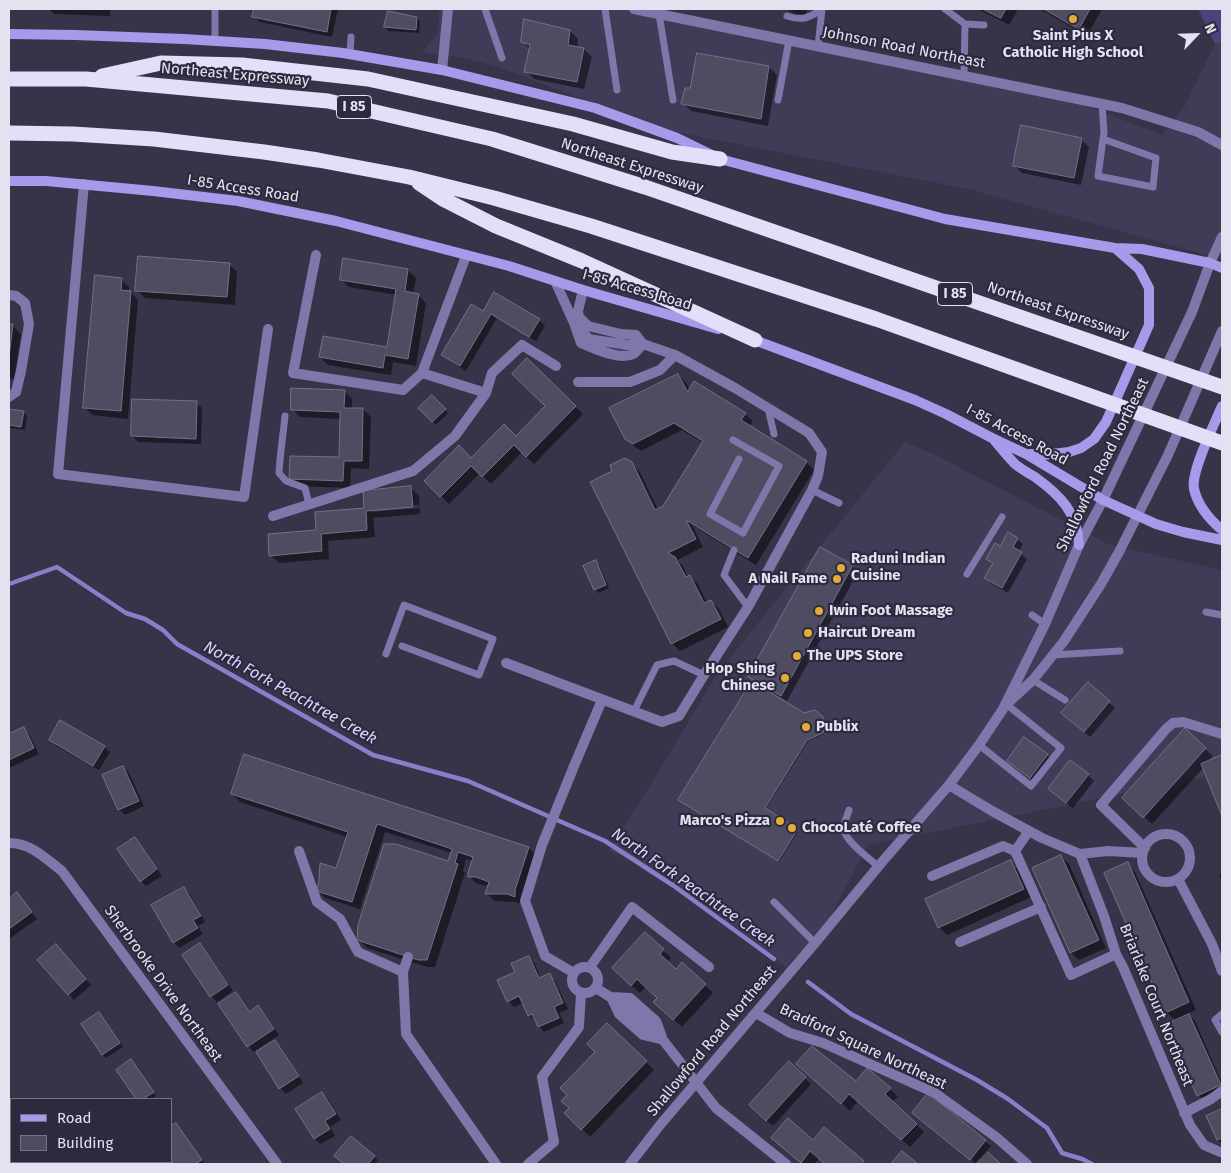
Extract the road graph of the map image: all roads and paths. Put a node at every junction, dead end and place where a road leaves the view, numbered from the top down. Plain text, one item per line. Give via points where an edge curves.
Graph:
1 (215, 9) edge
2 (448, 9) edge
3 (485, 9) edge
4 (605, 9) edge
5 (634, 9) edge
6 (822, 9) edge
7 (945, 9) edge
8 (658, 14) junction
9 (787, 16) dead end
10 (964, 24) junction
11 (984, 25) dead end
12 (9, 34) edge
13 (351, 37) dead end
14 (789, 40) junction
15 (215, 41) junction
16 (818, 47) junction
17 (350, 54) junction
18 (502, 58) dead end
19 (442, 70) junction
20 (964, 75) junction
21 (9, 79) edge
22 (86, 79) junction
23 (617, 90) dead end
24 (673, 100) dead end
25 (778, 100) dead end
26 (1102, 104) junction
27 (9, 133) edge
28 (1103, 139) junction
29 (1222, 145) edge
30 (720, 159) junction
31 (409, 177) junction
32 (9, 181) edge
33 (84, 184) junction
34 (1222, 237) edge
35 (1115, 248) junction
36 (316, 255) dead end
37 (466, 256) junction
38 (1210, 263) junction
39 (1222, 268) edge
40 (555, 281) junction
41 (583, 290) junction
42 (9, 295) edge
43 (574, 322) junction
44 (268, 330) dead end
45 (1222, 331) edge
46 (615, 332) junction
47 (755, 340) junction
48 (612, 343) junction
49 (643, 344) junction
50 (612, 355) junction
51 (675, 355) junction
52 (556, 366) dead end
53 (422, 373) junction
54 (578, 382) dead end
55 (1222, 387) edge
56 (486, 393) junction
57 (9, 397) edge
58 (1222, 406) edge
59 (768, 408) junction
60 (285, 416) dead end
61 (774, 434) dead end
62 (992, 438) junction
63 (733, 440) dead end
64 (1222, 443) edge
65 (1026, 454) junction
66 (739, 459) dead end
67 (812, 490) junction
68 (1103, 500) junction
69 (839, 503) dead end
70 (309, 504) junction
71 (1138, 515) junction
72 (273, 516) dead end
73 (1002, 517) dead end
74 (1222, 530) edge
75 (1222, 540) edge
76 (1079, 545) junction
77 (734, 550) dead end
78 (967, 574) dead end
79 (748, 608) junction
80 (1206, 612) dead end
81 (1032, 615) dead end
82 (1222, 615) edge
83 (1045, 624) junction
84 (402, 646) dead end
85 (1120, 651) dead end
86 (386, 654) dead end
87 (1053, 655) junction
88 (506, 663) dead end
89 (704, 675) junction
90 (1033, 680) junction
91 (602, 700) junction
92 (1065, 700) dead end
93 (1006, 704) junction
94 (634, 711) junction
95 (1222, 734) edge
96 (979, 745) junction
97 (949, 785) junction
98 (849, 810) dead end
99 (1029, 831) junction
100 (9, 844) edge
101 (1144, 850) junction
102 (299, 851) dead end
103 (1015, 851) junction
104 (1080, 854) junction
105 (878, 866) junction
106 (932, 876) dead end
107 (1178, 879) junction
108 (774, 902) dead end
109 (1041, 906) junction
110 (960, 942) dead end
111 (815, 943) junction
112 (1116, 954) junction
113 (408, 957) dead end
114 (590, 967) junction
115 (709, 967) dead end
116 (1222, 971) edge
117 (403, 972) junction
118 (574, 973) junction
119 (596, 988) junction
120 (581, 993) junction
121 (756, 1013) junction
122 (1222, 1014) edge
123 (1222, 1032) edge
124 (696, 1083) junction
125 (1222, 1091) edge
126 (1184, 1113) junction
127 (1222, 1152) edge
128 (277, 1164) edge
129 (496, 1164) edge
130 (528, 1164) edge
131 (630, 1164) edge
132 (786, 1164) edge
133 (1027, 1164) edge

1 - 15 lane
2 - 19 street
3 - 18 lane
4 - 23 lane
5 - 8 street, Johnson Road Northeast
6 - 9 lane via 798,20
6 - 16 lane
7 - 10 lane
8 - 14 street, Johnson Road Northeast
8 - 24 lane
10 - 11 lane
10 - 20 lane
12 - 15 main road
13 - 17 lane
14 - 16 street, Johnson Road Northeast
14 - 25 lane
15 - 17 main road
16 - 20 street, Johnson Road Northeast
17 - 19 main road
19 - 30 main road via 596,108 677,138
20 - 26 street, Johnson Road Northeast
21 - 22 highway, Northeast Expressway / I 85
22 - 30 highway via 161,63 242,65 368,79 573,124 672,152
22 - 55 highway, Northeast Expressway / I 85 via 328,101 492,139 645,187
26 - 28 lane
26 - 29 street, Johnson Road Northeast via 1198,132
27 - 31 highway via 154,139 310,159
28 - 28 lane via 1098,176 1153,187 1156,158
30 - 35 main road via 945,219
31 - 47 highway via 496,226 582,261
31 - 64 highway via 551,214 876,319
32 - 33 main road, I-85 Access Road
33 - 37 main road, I-85 Access Road via 238,201 336,221
33 - 44 street via 58,474 244,497
34 - 38 street, Shallowford Road Northeast
35 - 38 main road via 1142,249
35 - 65 main road via 1139,269 1150,288 1149,326 1106,422 1094,439 1081,448 1058,454
36 - 53 street via 293,373 403,390
37 - 40 main road, I-85 Access Road
37 - 53 street
38 - 39 main road
38 - 68 street, Shallowford Road Northeast via 1192,312
40 - 41 main road, I-85 Access Road
40 - 43 street
41 - 46 street via 579,318 588,326
41 - 47 main road, I-85 Access Road
42 - 57 street via 25,303 29,324 16,392
43 - 48 street via 589,339
43 - 50 street via 581,343
45 - 71 street, Shallowford Road Northeast
46 - 48 street
46 - 49 street via 636,335
47 - 62 main road, I-85 Access Road via 915,400
48 - 49 street
48 - 50 street
49 - 50 street via 634,355
49 - 51 street
51 - 54 street via 660,370 630,382
51 - 59 street
52 - 56 street via 522,345 492,373
53 - 56 street
56 - 70 street via 455,436 413,471
58 - 74 main road via 1195,471 1193,488 1201,507
59 - 61 lane
59 - 67 street via 809,432 822,452
60 - 70 lane via 279,474 286,481 305,488
62 - 65 main road, I-85 Access Road
62 - 76 main road via 1015,464 1063,501 1075,519
63 - 66 lane via 780,466 743,532 710,514
65 - 68 main road, I-85 Access Road
67 - 69 lane
67 - 79 street
68 - 71 main road, I-85 Access Road
68 - 76 street, Shallowford Road Northeast
70 - 72 street
71 - 75 main road, I-85 Access Road via 1156,524
71 - 87 street, Shallowford Road Northeast via 1101,584
73 - 78 lane
76 - 83 street, Shallowford Road Northeast
77 - 79 lane via 724,575
79 - 89 street
80 - 82 lane
81 - 83 lane
83 - 93 street, Shallowford Road Northeast
84 - 86 lane via 479,675 493,638 404,605
85 - 87 lane
87 - 90 street, Shallowford Road Northeast
88 - 91 street
89 - 94 street via 679,716 662,722
89 - 94 lane via 674,661 657,665
90 - 92 lane
90 - 93 street, Shallowford Road Northeast
91 - 94 street
91 - 118 street via 542,846 525,901 545,956
93 - 96 street, Shallowford Road Northeast
93 - 96 lane via 1061,748 1031,786
95 - 101 street via 1183,722 1173,723 1101,805
96 - 97 street, Shallowford Road Northeast
97 - 99 street
97 - 105 street, Shallowford Road Northeast
98 - 105 lane via 844,833
99 - 103 street
99 - 104 street
100 - 128 street, Sherbrooke Drive Northeast via 17,843 34,849 62,871
101 - 104 street
101 - 107 street via 1142,860 1148,874 1163,882
101 - 107 street via 1151,840 1164,834 1185,843 1190,858
102 - 117 street via 317,902 340,919 358,952
103 - 106 street via 1004,846
103 - 109 street
104 - 112 street, Briarlake Court Northeast
105 - 111 street, Shallowford Road Northeast
107 - 116 street via 1212,944
108 - 111 lane
109 - 110 street
109 - 112 street via 1071,975
111 - 121 street, Shallowford Road Northeast
112 - 126 street, Briarlake Court Northeast
113 - 117 street
114 - 115 street via 632,907
114 - 118 street via 581,967
114 - 119 street via 598,976
117 - 129 street via 406,1034
118 - 120 street via 574,986
119 - 120 street via 589,993
119 - 124 street via 626,1007 663,1040
120 - 130 street via 578,1027 542,1077 554,1142
121 - 124 street, Shallowford Road Northeast
121 - 133 street, Bradford Square Northeast via 790,1033 823,1043 935,1093
122 - 123 lane via 1215,1020
124 - 131 street, Shallowford Road Northeast
124 - 132 street via 716,1108
125 - 126 street
126 - 127 street, Briarlake Court Northeast via 1204,1145

